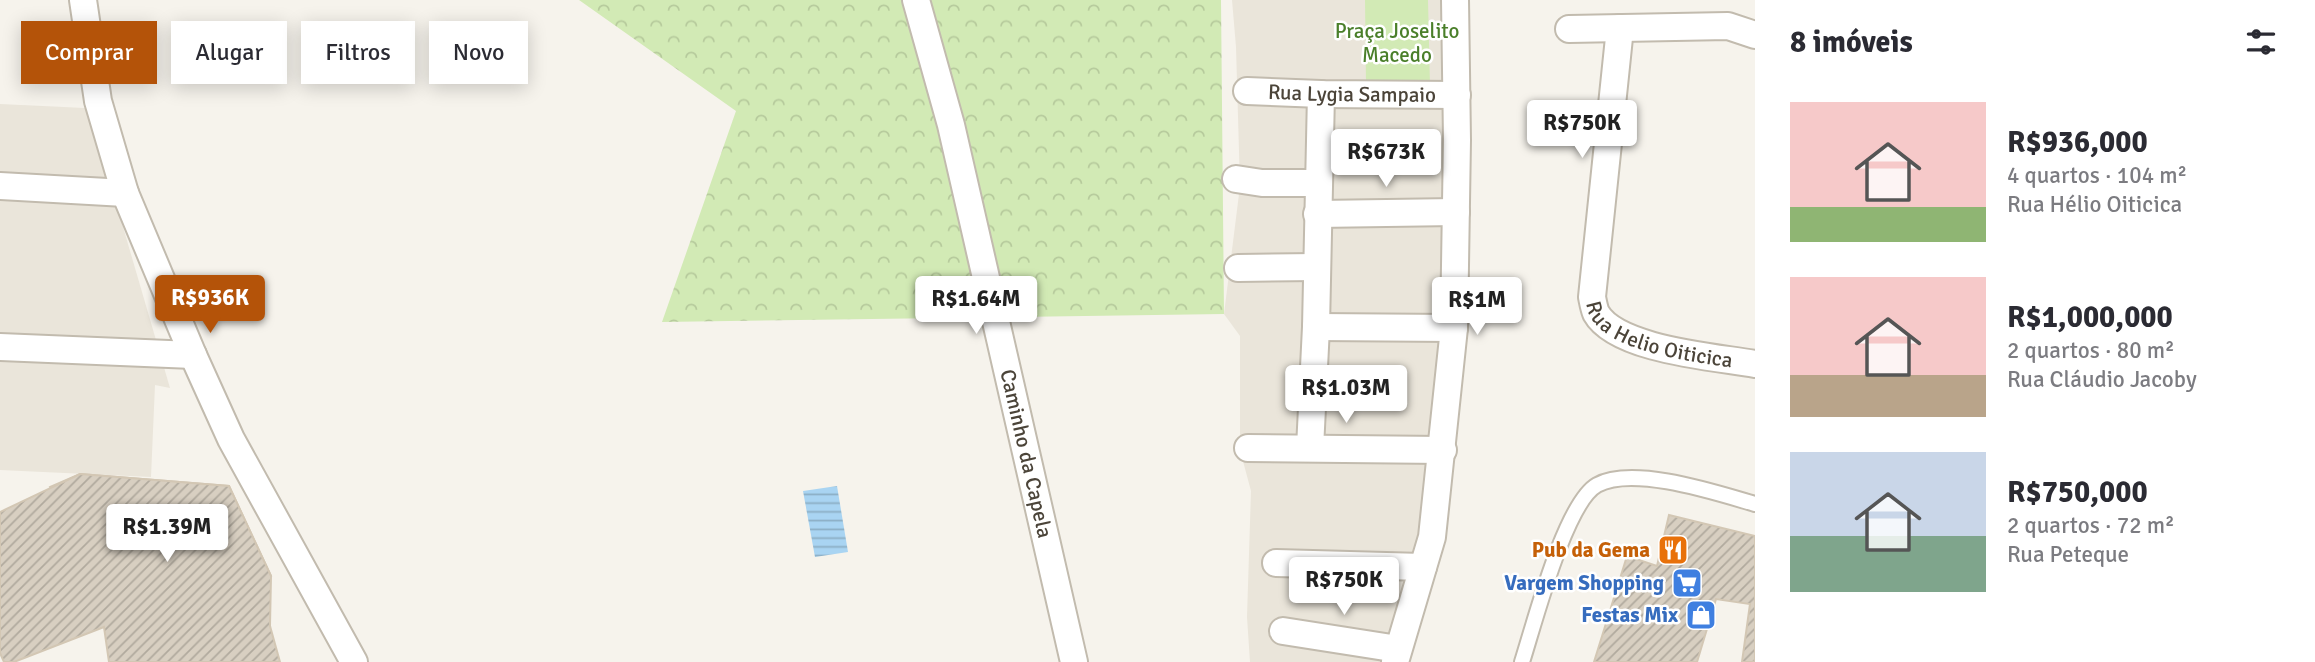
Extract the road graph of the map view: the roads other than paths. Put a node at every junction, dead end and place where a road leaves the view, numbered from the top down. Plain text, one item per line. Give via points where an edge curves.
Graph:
1 (83, 0) edge
2 (916, 0) edge
3 (1455, 0) edge
4 (1620, 28) junction
5 (1569, 29) dead end
6 (1755, 35) edge
7 (1247, 91) dead end
8 (1321, 94) junction
9 (1457, 95) junction
10 (1236, 178) dead end
11 (1318, 183) junction
12 (0, 186) edge
13 (125, 193) junction
14 (1456, 212) junction
15 (1317, 214) junction
16 (1317, 267) junction
17 (1238, 268) dead end
18 (1316, 327) junction
19 (1454, 328) junction
20 (0, 347) edge
21 (193, 355) junction
22 (1755, 364) edge
23 (1310, 447) junction
24 (1248, 448) dead end
25 (1443, 450) junction
26 (1755, 504) edge
27 (1276, 562) dead end
28 (1423, 567) junction
29 (1283, 631) dead end
30 (1396, 655) edge
31 (354, 662) edge
32 (1074, 662) edge
33 (1522, 662) edge

1 - 13 street via 98,101
2 - 32 street, Caminho da Capela via 951,125
3 - 9 street
4 - 5 street
4 - 6 street via 1728,26
4 - 22 street, Rua Helio Oiticica via 1592,297 1596,313 1626,336 1653,347
7 - 8 street, Rua Lygia Sampaio
8 - 9 street, Rua Lygia Sampaio
8 - 11 street
9 - 14 street
10 - 11 street
11 - 15 street
12 - 13 street
13 - 21 street
14 - 15 street
14 - 19 street
15 - 16 street
16 - 17 street
16 - 18 street
18 - 19 street
18 - 23 street
19 - 25 street
20 - 21 street
21 - 31 street via 231,439
23 - 24 street
23 - 25 street
25 - 28 street via 1432,537
26 - 33 lane via 1649,479 1614,480 1596,486 1580,501 1568,526
27 - 28 street
28 - 30 street
29 - 30 street

